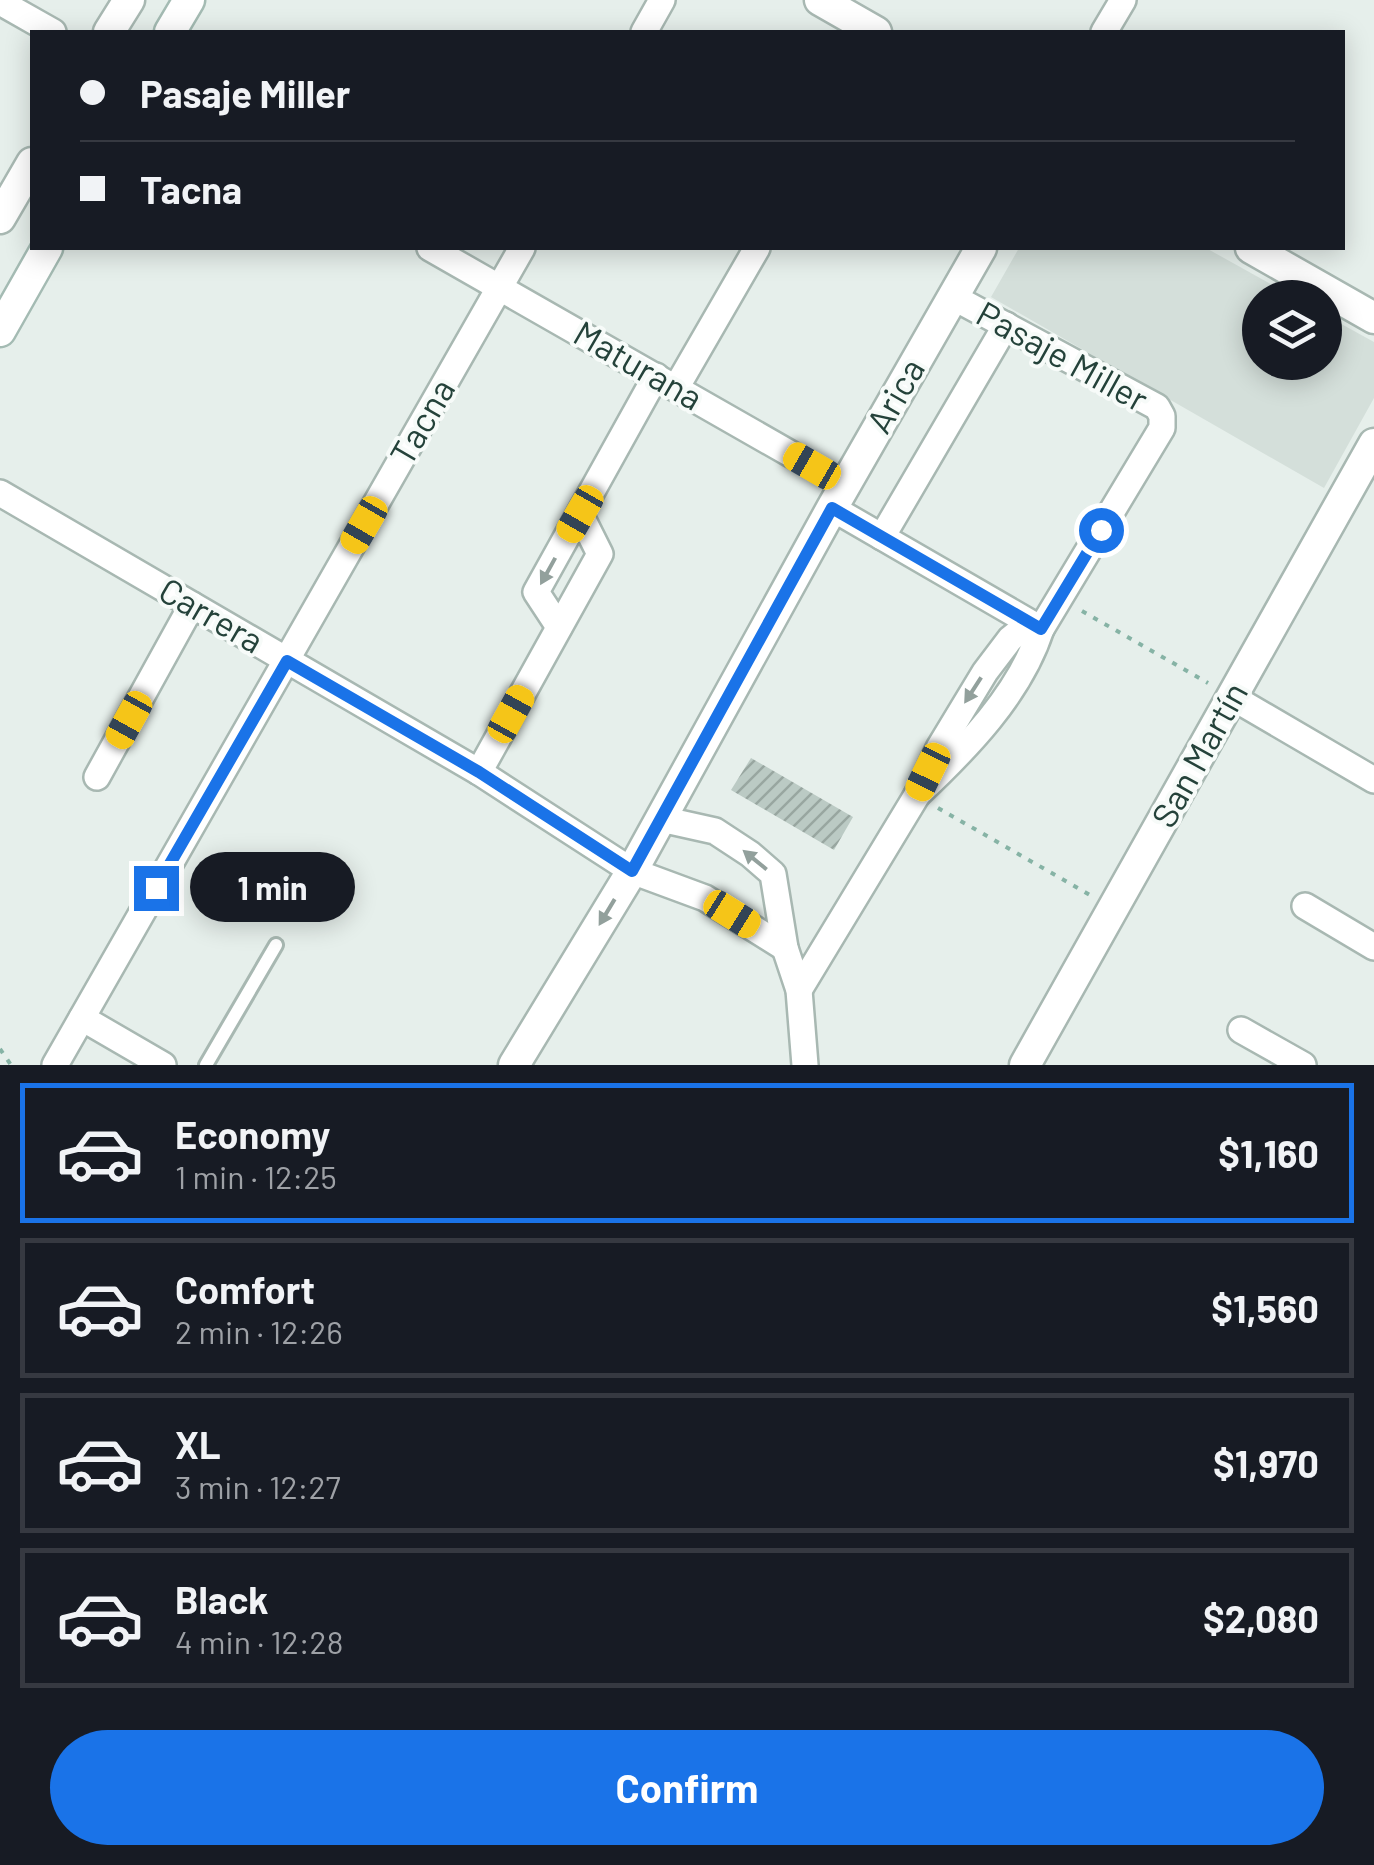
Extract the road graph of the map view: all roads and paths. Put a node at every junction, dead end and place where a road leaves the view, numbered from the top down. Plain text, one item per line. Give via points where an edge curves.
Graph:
1 (129, 0) edge
2 (189, 0) edge
3 (662, 0) edge
4 (820, 0) edge
5 (1122, 0) edge
6 (0, 2) edge
7 (49, 30) edge
8 (111, 30) edge
9 (171, 30) edge
10 (645, 30) edge
11 (872, 30) edge
12 (1105, 30) edge
13 (30, 166) edge
14 (0, 218) edge
15 (46, 250) edge
16 (434, 250) edge
17 (521, 250) edge
18 (756, 250) edge
19 (980, 250) edge
20 (1255, 250) edge
21 (500, 287) junction
22 (953, 297) junction
23 (1374, 318) edge
24 (1006, 325) junction
25 (0, 331) edge
26 (666, 382) junction
27 (1374, 444) edge
28 (0, 493) edge
29 (839, 496) junction
30 (580, 514) junction
31 (882, 537) junction
32 (1060, 599) junction
33 (192, 605) junction
34 (559, 627) junction
35 (1041, 629) junction
36 (287, 661) junction
37 (1232, 697) junction
38 (479, 772) junction
39 (97, 777) dead end
40 (1374, 780) edge
41 (917, 795) junction
42 (661, 819) junction
43 (632, 871) junction
44 (1305, 906) dead end
45 (1114, 909) junction
46 (276, 946) dead end
47 (1374, 946) edge
48 (785, 948) junction
49 (799, 990) junction
50 (82, 1018) junction
51 (1241, 1030) dead end
52 (803, 1035) junction
53 (0, 1049) edge
54 (11, 1065) edge
55 (54, 1065) edge
56 (163, 1065) edge
57 (206, 1065) edge
58 (514, 1065) edge
59 (786, 1065) edge
60 (805, 1065) edge
61 (1025, 1065) edge
62 (1304, 1065) edge

1 - 8 street
2 - 9 street
3 - 10 street
4 - 11 street
5 - 12 street
6 - 7 street
13 - 14 street
15 - 25 street
16 - 21 street, Maturana
17 - 21 street, Tacna
18 - 26 street
19 - 22 street, Arica
20 - 23 street
21 - 26 street, Maturana
21 - 36 street, Tacna
22 - 24 street, Pasaje Miller
22 - 29 street, Arica
24 - 31 street, Arica
24 - 32 street, Pasaje Miller via 1157,407 1162,416 1162,428
26 - 29 street, Maturana
26 - 30 street
27 - 37 street, San Martín
28 - 33 street, Carrera
29 - 31 street, Maturana
29 - 42 street, Arica
30 - 34 street via 600,554
30 -> 34 street via 536,592
31 - 35 street, Maturana
32 - 35 street, Pasaje Miller
32 - 37 path
33 - 36 street, Carrera
33 - 39 street
34 - 38 street
35 - 41 street, Pasaje Miller via 1010,638 965,702
36 - 38 street, Carrera
36 - 50 street, Tacna
37 - 40 street
37 - 45 street, San Martín
38 - 43 street, Carrera
41 - 45 path
41 - 49 street, Pasaje Miller
42 - 43 street, Arica
48 -> 42 street via 773,874 715,831
43 - 48 street, Carrera via 704,898
43 -> 58 street, Arica
44 - 47 street
45 - 61 street, San Martín
46 - 57 lane
48 - 49 street
49 - 52 street
50 - 55 street, Tacna
50 - 56 street
51 - 62 street
52 - 59 street
52 - 60 street
53 - 54 path

